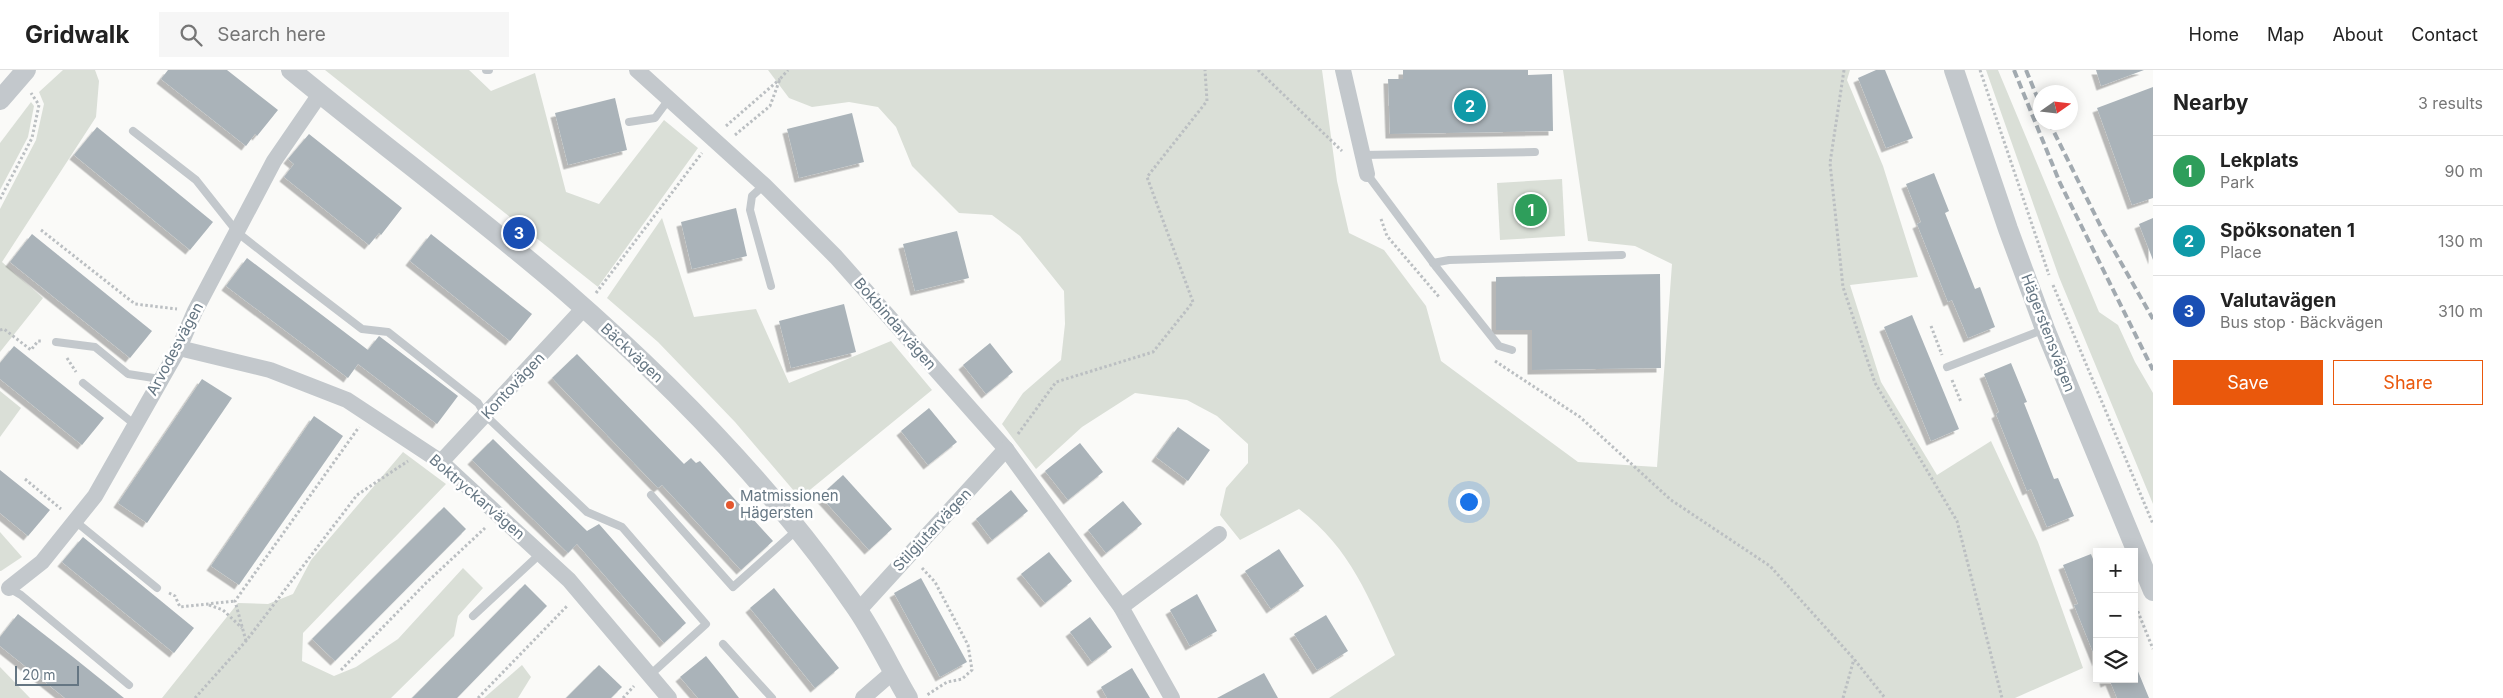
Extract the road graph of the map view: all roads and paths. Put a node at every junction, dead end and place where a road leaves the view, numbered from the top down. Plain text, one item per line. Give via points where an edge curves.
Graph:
1 (291, 70) edge
2 (637, 70) edge
3 (788, 70) edge
4 (1205, 70) edge
5 (1258, 70) edge
6 (1343, 70) edge
7 (1844, 70) edge
8 (1954, 70) edge
9 (1980, 70) edge
10 (23, 73) edge
11 (780, 79) junction
12 (320, 94) junction
13 (669, 99) junction
14 (0, 100) edge
15 (629, 122) dead end
16 (133, 131) dead end
17 (717, 142) junction
18 (1535, 152) dead end
19 (1362, 155) junction
20 (1367, 174) junction
21 (764, 185) junction
22 (0, 199) edge
23 (1378, 210) dead end
24 (41, 230) dead end
25 (238, 233) junction
26 (1622, 255) dead end
27 (1433, 263) junction
28 (771, 286) dead end
29 (1444, 302) dead end
30 (584, 308) junction
31 (195, 311) junction
32 (2045, 329) junction
33 (0, 330) edge
34 (56, 342) joint
35 (180, 348) junction
36 (31, 350) dead end
37 (1512, 350) dead end
38 (1494, 360) dead end
39 (1947, 367) dead end
40 (160, 379) junction
41 (83, 383) joint
42 (368, 414) junction
43 (486, 416) junction
44 (134, 424) junction
45 (1006, 450) junction
46 (424, 451) junction
47 (441, 462) junction
48 (25, 479) dead end
49 (651, 495) dead end
50 (75, 520) junction
51 (2153, 524) edge
52 (487, 526) dead end
53 (798, 530) junction
54 (1218, 534) dead end
55 (540, 554) junction
56 (910, 555) junction
57 (9, 588) joint
58 (157, 588) dead end
59 (2153, 591) edge
60 (175, 596) dead end
61 (563, 597) dead end
62 (236, 601) junction
63 (206, 604) junction
64 (1121, 607) junction
65 (858, 610) junction
66 (2138, 612) edge
67 (473, 616) dead end
68 (243, 629) junction
69 (246, 641) junction
70 (723, 644) dead end
71 (2153, 649) edge
72 (1854, 658) junction
73 (341, 670) dead end
74 (893, 672) junction
75 (650, 675) junction
76 (129, 685) dead end
77 (194, 698) edge
78 (478, 698) edge
79 (669, 698) edge
80 (772, 698) edge
81 (862, 698) edge
82 (908, 698) edge
83 (922, 698) edge
84 (1172, 698) edge
85 (1843, 698) edge
86 (1884, 698) edge
87 (2002, 698) edge

1 - 12 street, Bäckvägen
2 - 13 street, Bokbindarvägen
3 - 11 path
4 - 45 path via 1207,101 1147,177 1193,302 1153,352 1056,382
5 - 20 path
6 - 19 street
7 - 87 path via 1830,163 1843,287 1875,383 1956,521
8 - 32 street, Hägerstensvägen
9 - 51 path via 2051,282
10 - 14 street
10 - 22 path via 39,105 32,138
11 - 17 path
11 - 17 path via 770,106
12 - 25 street, Arvodesvägen via 274,161
12 - 30 street, Bäckvägen
13 - 15 lane via 655,118
13 - 17 street, Bokbindarvägen
16 - 25 lane via 196,180
17 - 21 street, Bokbindarvägen
17 - 30 path
18 - 19 lane
19 - 20 street
20 - 27 lane
21 - 28 lane via 752,196 750,210
21 - 45 street, Bokbindarvägen via 836,257
23 - 29 path via 1386,236
24 - 31 path via 135,304
25 - 31 street, Arvodesvägen
25 - 43 lane via 362,329 388,332 478,403
26 - 27 lane
27 - 37 lane via 1500,346
30 - 43 street, Kontovägen
30 - 53 street, Bäckvägen via 673,392 753,475
31 - 35 street, Arvodesvägen
32 - 39 lane
32 - 59 street, Hägerstensvägen
33 - 36 path via 4,329
34 - 40 lane via 95,347 128,374
34 - 41 path
35 - 40 street, Arvodesvägen
35 - 42 street, Boktryckarvägen via 270,370 347,400
38 - 72 path via 1580,417 1671,500 1770,566
40 - 44 street, Arvodesvägen
41 - 44 lane
42 - 46 street, Boktryckarvägen
42 - 62 path
43 - 47 street, Kontovägen
43 - 75 lane via 588,512 622,527 706,624
44 - 50 street, Arvodesvägen via 95,496
45 - 56 street, Stilgjutarvägen
45 - 64 street, Bokbindarvägen
46 - 47 street, Boktryckarvägen
46 - 69 path via 356,495
47 - 55 street, Boktryckarvägen
48 - 50 path
49 - 53 lane via 733,587
50 - 57 street, Arvodesvägen via 42,562
50 - 58 lane
52 - 73 path
53 - 65 street, Bäckvägen
54 - 64 street
55 - 67 lane
55 - 75 street, Boktryckarvägen via 569,580
56 - 65 street, Stilgjutarvägen
56 - 83 path via 935,582 968,645 972,670 962,680 947,682
57 - 76 lane
60 - 63 path via 180,607
61 - 78 path via 570,603
62 - 63 path
62 - 68 path
63 - 68 path via 223,610
64 - 84 street, Bokbindarvägen
65 - 74 street, Bäckvägen
66 - 71 path
68 - 69 path
69 - 77 path
70 - 80 lane
72 - 85 path
72 - 86 path
74 - 81 street
74 - 82 street, Bäckvägen
75 - 79 street, Boktryckarvägen

